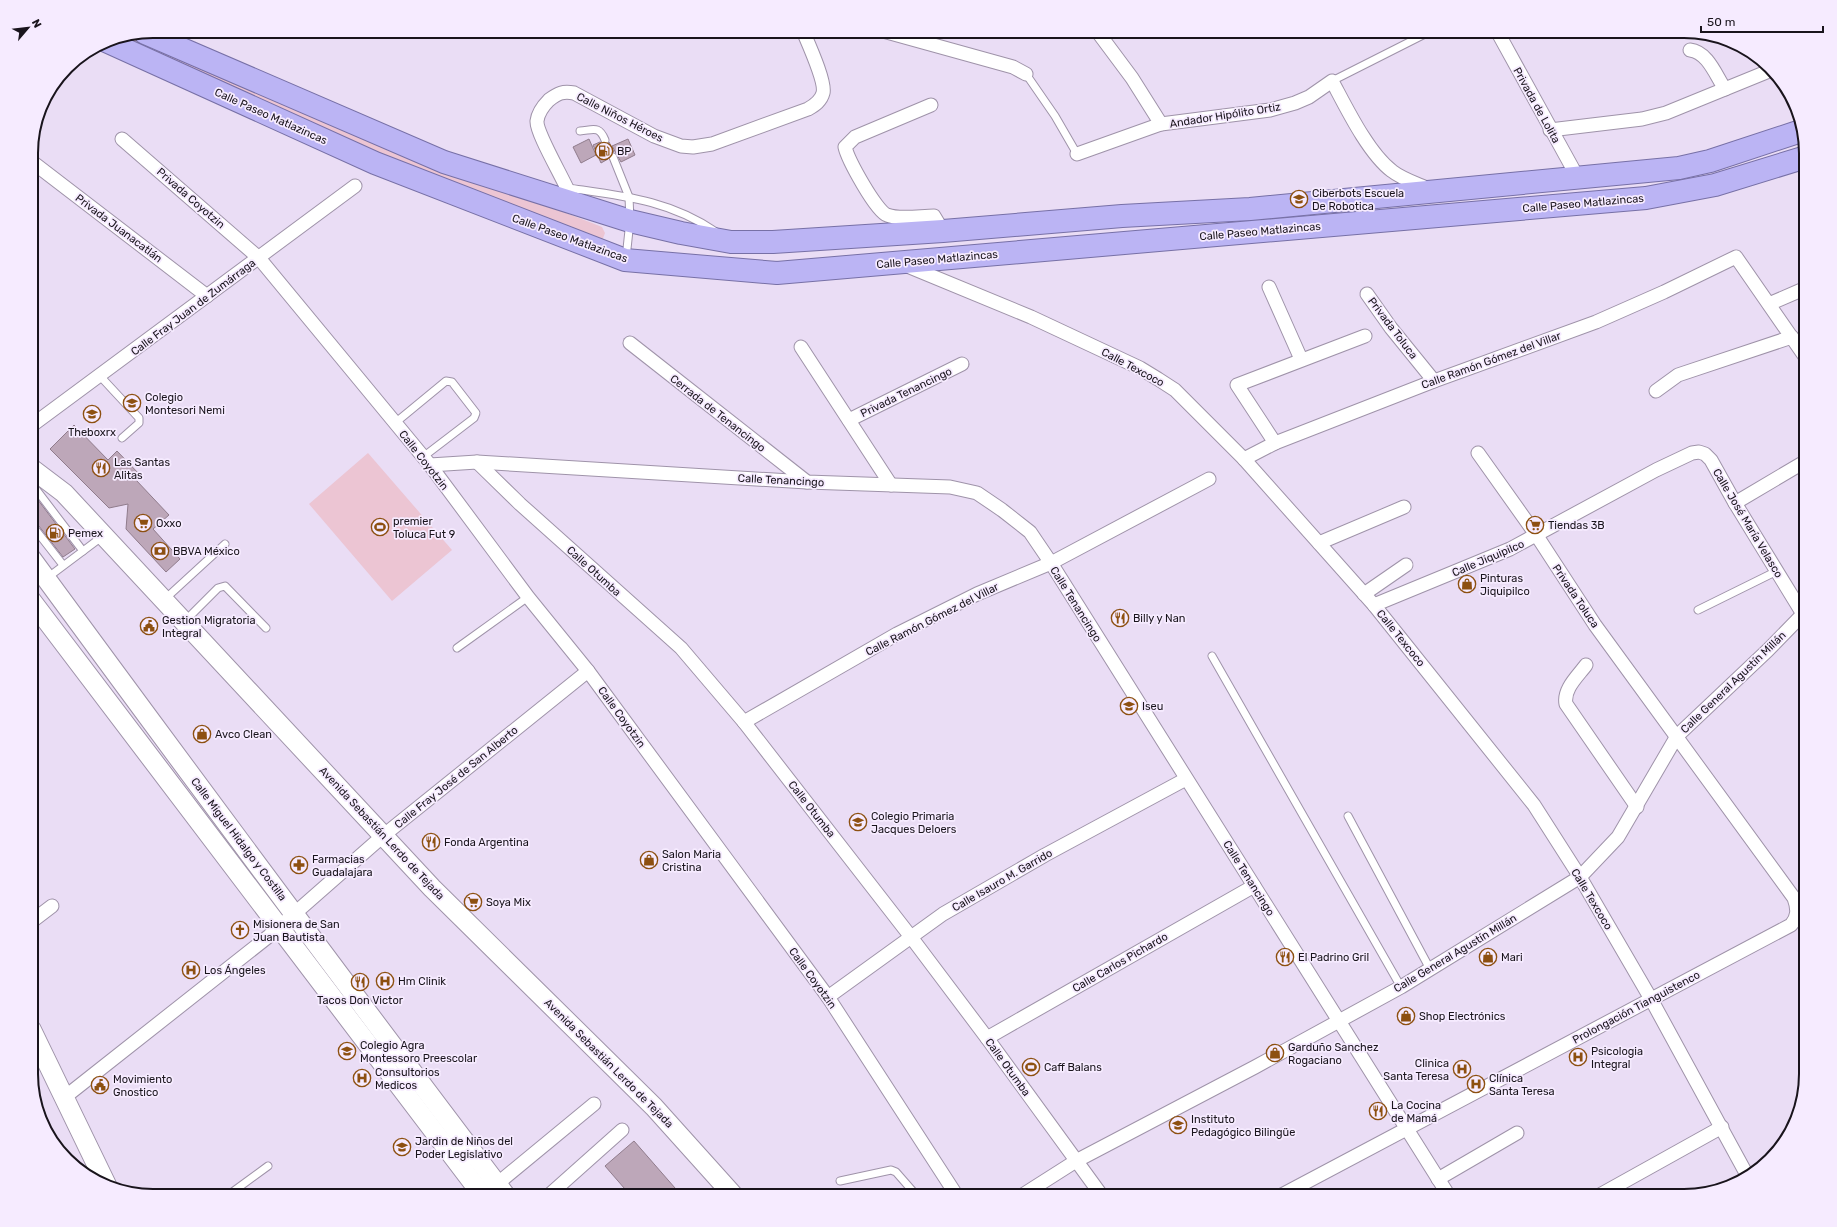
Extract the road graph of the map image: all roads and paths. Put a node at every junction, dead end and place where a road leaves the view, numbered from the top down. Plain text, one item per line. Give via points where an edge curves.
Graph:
1 (157, 38) edge
2 (806, 38) edge
3 (908, 38) edge
4 (1102, 38) edge
5 (1417, 38) edge
6 (1501, 38) edge
7 (114, 45) edge
8 (1690, 50) dead end
9 (1765, 72) edge
10 (1026, 74) joint
11 (1332, 81) junction
12 (1725, 89) junction
13 (931, 105) dead end
14 (1161, 124) junction
15 (1550, 130) junction
16 (580, 131) dead end
17 (1797, 132) edge
18 (122, 139) dead end
19 (605, 140) dead end
20 (1077, 154) joint
21 (613, 157) dead end
22 (1799, 159) edge
23 (38, 166) edge
24 (1578, 178) junction
25 (355, 186) dead end
26 (1436, 192) junction
27 (571, 195) junction
28 (629, 197) junction
29 (630, 221) junction
30 (943, 231) junction
31 (731, 242) junction
32 (259, 258) junction
33 (625, 260) junction
34 (898, 262) junction
35 (1269, 287) dead end
36 (1799, 291) edge
37 (1367, 294) dead end
38 (207, 296) junction
39 (1769, 304) junction
40 (1365, 336) dead end
41 (1792, 337) junction
42 (630, 343) dead end
43 (801, 347) dead end
44 (1799, 347) edge
45 (1301, 360) junction
46 (962, 364) dead end
47 (100, 376) junction
48 (1434, 381) junction
49 (1656, 391) dead end
50 (850, 420) junction
51 (38, 421) edge
52 (396, 423) junction
53 (122, 438) dead end
54 (1275, 443) junction
55 (1478, 453) dead end
56 (1705, 454) joint
57 (1244, 459) junction
58 (426, 461) junction
59 (478, 462) junction
60 (1799, 465) edge
61 (1209, 479) dead end
62 (38, 481) edge
63 (807, 482) junction
64 (38, 485) edge
65 (891, 485) junction
66 (1735, 503) junction
67 (1404, 507) dead end
68 (38, 533) edge
69 (104, 535) junction
70 (1537, 536) junction
71 (1318, 543) junction
72 (225, 544) dead end
73 (83, 551) junction
74 (1051, 563) junction
75 (64, 565) junction
76 (1406, 565) dead end
77 (38, 567) edge
78 (1777, 571) junction
79 (46, 578) junction
80 (1364, 594) junction
81 (528, 597) junction
82 (164, 600) junction
83 (1374, 605) junction
84 (1799, 605) edge
85 (38, 609) edge
86 (1698, 610) dead end
87 (1799, 618) edge
88 (184, 621) junction
89 (266, 628) dead end
90 (457, 648) dead end
91 (1212, 656) dead end
92 (1586, 665) dead end
93 (588, 671) junction
94 (744, 722) junction
95 (1677, 736) junction
96 (1186, 779) junction
97 (1637, 807) junction
98 (1348, 816) dead end
99 (384, 835) junction
100 (1580, 877) junction
101 (1254, 886) junction
102 (52, 906) dead end
103 (295, 913) junction
104 (38, 917) edge
105 (279, 928) junction
106 (911, 937) junction
107 (1430, 969) junction
108 (1401, 987) junction
109 (828, 997) junction
110 (1651, 999) junction
111 (1339, 1022) junction
112 (987, 1038) junction
113 (38, 1043) edge
114 (65, 1098) junction
115 (594, 1104) dead end
116 (1722, 1127) junction
117 (622, 1130) dead end
118 (1407, 1130) junction
119 (1517, 1133) dead end
120 (1076, 1161) junction
121 (268, 1166) dead end
122 (1746, 1171) edge
123 (102, 1177) edge
124 (1438, 1179) junction
125 (840, 1181) dead end
126 (237, 1189) edge
127 (493, 1189) edge
128 (493, 1189) edge
129 (498, 1189) edge
130 (556, 1189) edge
131 (728, 1189) edge
132 (911, 1189) edge
133 (952, 1189) edge
134 (1032, 1189) edge
135 (1097, 1189) edge
136 (1293, 1189) edge
137 (1444, 1189) edge
138 (1611, 1189) edge

1 - 27 highway, Calle Paseo Matlazincas via 444,162
2 - 27 street, Calle Niños Héroes via 822,81 823,92 818,102 808,109 712,144 681,146 654,136 574,93 557,94 543,106 537,121 540,134
3 - 10 street via 1013,67
4 - 14 street via 1132,78
5 - 11 lane, Andador Hipólito Ortiz
6 - 15 street, Privada de Lolita
7 - 33 highway, Calle Paseo Matlazincas via 375,163
8 - 12 street via 1697,51 1704,57
9 - 12 street
10 - 20 lane
11 - 14 street, Andador Hipólito Ortiz via 1309,97 1270,110
11 - 26 street via 1384,164 1393,172
12 - 15 street via 1660,115
13 - 30 street via 854,137 845,147 849,160 882,212 895,217 934,216
14 - 20 street, Andador Hipólito Ortiz
15 - 24 street, Privada de Lolita
16 - 19 lane via 598,129
17 - 24 highway, Calle Paseo Matlazincas via 1710,161 1679,168
18 - 32 street, Privada Coyotzin
21 - 28 lane
22 - 34 highway, Calle Paseo Matlazincas via 1715,185 1646,198
23 - 38 street, Privada Juanacatlán
24 - 26 highway, Calle Paseo Matlazincas
25 - 32 street, Calle Fray Juan de Zumárraga
26 - 30 highway, Calle Paseo Matlazincas via 1250,209 1122,216
27 - 28 lane
27 - 29 highway, Calle Paseo Matlazincas
28 - 29 lane
28 - 31 lane via 680,211
29 - 31 highway, Calle Paseo Matlazincas
29 - 33 lane
30 - 31 highway, Calle Paseo Matlazincas via 773,242
32 - 38 street, Calle Fray Juan de Zumárraga
32 - 52 street, Calle Coyotzin
33 - 34 highway, Calle Paseo Matlazincas via 777,273
34 - 57 street, Calle Texcoco via 1031,317 1146,372 1175,390
35 - 45 street
36 - 39 street
37 - 48 street, Privada Toluca
38 - 47 street, Calle Fray Juan de Zumárraga
39 - 41 street
39 - 48 street, Calle Ramón Gómez del Villar via 1736,257 1596,322
40 - 45 street
41 - 44 street
41 - 49 street via 1678,375
42 - 63 street, Cerrada de Tenancingo
43 - 50 street, Privada Tenancingo
45 - 54 street via 1237,385
46 - 50 street, Privada Tenancingo
47 - 51 street, Calle Fray Juan de Zumárraga
47 - 53 lane via 139,418 139,423
48 - 54 street, Calle Ramón Gómez del Villar
50 - 65 street, Privada Tenancingo
52 - 58 street, Calle Coyotzin
52 - 58 lane via 446,381 452,382 476,412 474,418
54 - 57 street, Calle Ramón Gómez del Villar
55 - 70 street, Privada Toluca
56 - 66 street, Calle José María Velasco
56 - 70 street, Calle Jiquipilco via 1692,453 1656,470
57 - 71 street, Calle Texcoco
58 - 59 street, Calle Tenancingo
58 - 81 street, Calle Coyotzin
59 - 63 street, Calle Tenancingo
59 - 94 street, Calle Otumba via 520,504 681,648
60 - 66 street
61 - 74 street, Calle Ramón Gómez del Villar
62 - 69 main road, Avenida Sebastián Lerdo de Tejada via 64,493
63 - 65 street, Calle Tenancingo
64 - 73 lane
65 - 74 street, Calle Tenancingo via 950,487 977,493 1030,532
66 - 78 street, Calle José María Velasco
67 - 71 street
68 - 75 lane
69 - 73 lane
69 - 82 main road, Avenida Sebastián Lerdo de Tejada
70 - 83 street, Calle Jiquipilco
70 - 95 street, Privada Toluca via 1595,625
71 - 80 street, Calle Texcoco
72 - 82 lane
73 - 75 lane
74 - 94 street, Calle Ramón Gómez del Villar via 977,594 897,634
74 - 96 street, Calle Tenancingo
75 - 79 lane
76 - 80 street
77 - 79 main road, Calle Miguel Hidalgo y Costilla
78 - 84 street, Calle José María Velasco
78 - 86 lane
79 - 103 main road, Calle Miguel Hidalgo y Costilla
80 - 83 street, Calle Texcoco
81 - 90 lane
81 - 93 street, Calle Coyotzin
82 - 88 main road, Avenida Sebastián Lerdo de Tejada
83 - 100 street, Calle Texcoco via 1534,805
85 - 105 main road, Calle Miguel Hidalgo y Costilla
87 - 95 street, Calle General Agustín Millán
88 - 89 lane via 218,588 224,586
88 - 99 main road, Avenida Sebastián Lerdo de Tejada
91 - 108 lane
92 - 97 street via 1566,692 1566,704
93 - 99 street, Calle Fray José de San Alberto
93 - 109 street, Calle Coyotzin
94 - 106 street, Calle Otumba
95 - 97 street, Calle General Agustín Millán
95 - 110 street, Prolongación Tianguistenco via 1794,898 1797,912 1795,920 1790,925
96 - 101 street, Calle Tenancingo
96 - 106 street, Calle Isauro M. Garrido via 1038,858 943,914
97 - 100 street, Calle General Agustín Millán via 1618,837
98 - 107 lane
99 - 103 street, Calle Fray José de San Alberto
99 - 131 main road, Avenida Sebastián Lerdo de Tejada via 432,888 654,1107
100 - 107 street, Calle General Agustín Millán
100 - 110 street, Calle Texcoco
101 - 111 street, Calle Tenancingo
101 - 112 street, Calle Carlos Pichardo
102 - 104 street
103 - 105 street, Calle Fray José de San Alberto
103 - 127 main road, Calle Miguel Hidalgo y Costilla
105 - 114 street, Calle Fray José de San Alberto
105 - 128 main road, Calle Miguel Hidalgo y Costilla
106 - 109 street, Calle Isauro M. Garrido
106 - 112 street, Calle Otumba
107 - 108 street, Calle General Agustín Millán
108 - 111 street, Calle General Agustín Millán
109 - 133 street, Calle Coyotzin
110 - 116 street, Calle Texcoco
110 - 118 street, Prolongación Tianguistenco
111 - 118 street, Calle Tenancingo
111 - 120 street, Calle General Agustín Millán
112 - 120 street, Calle Otumba
113 - 114 main road
114 - 123 main road
115 - 129 street
116 - 122 street, Calle Texcoco
116 - 138 street
117 - 130 street
118 - 124 street, Calle Tenancingo
118 - 136 street, Prolongación Tianguistenco
119 - 124 street
120 - 134 street, Calle General Agustín Millán
120 - 135 street, Calle Otumba
121 - 126 lane
124 - 137 street, Calle Tenancingo
125 - 132 lane via 891,1170 896,1172

